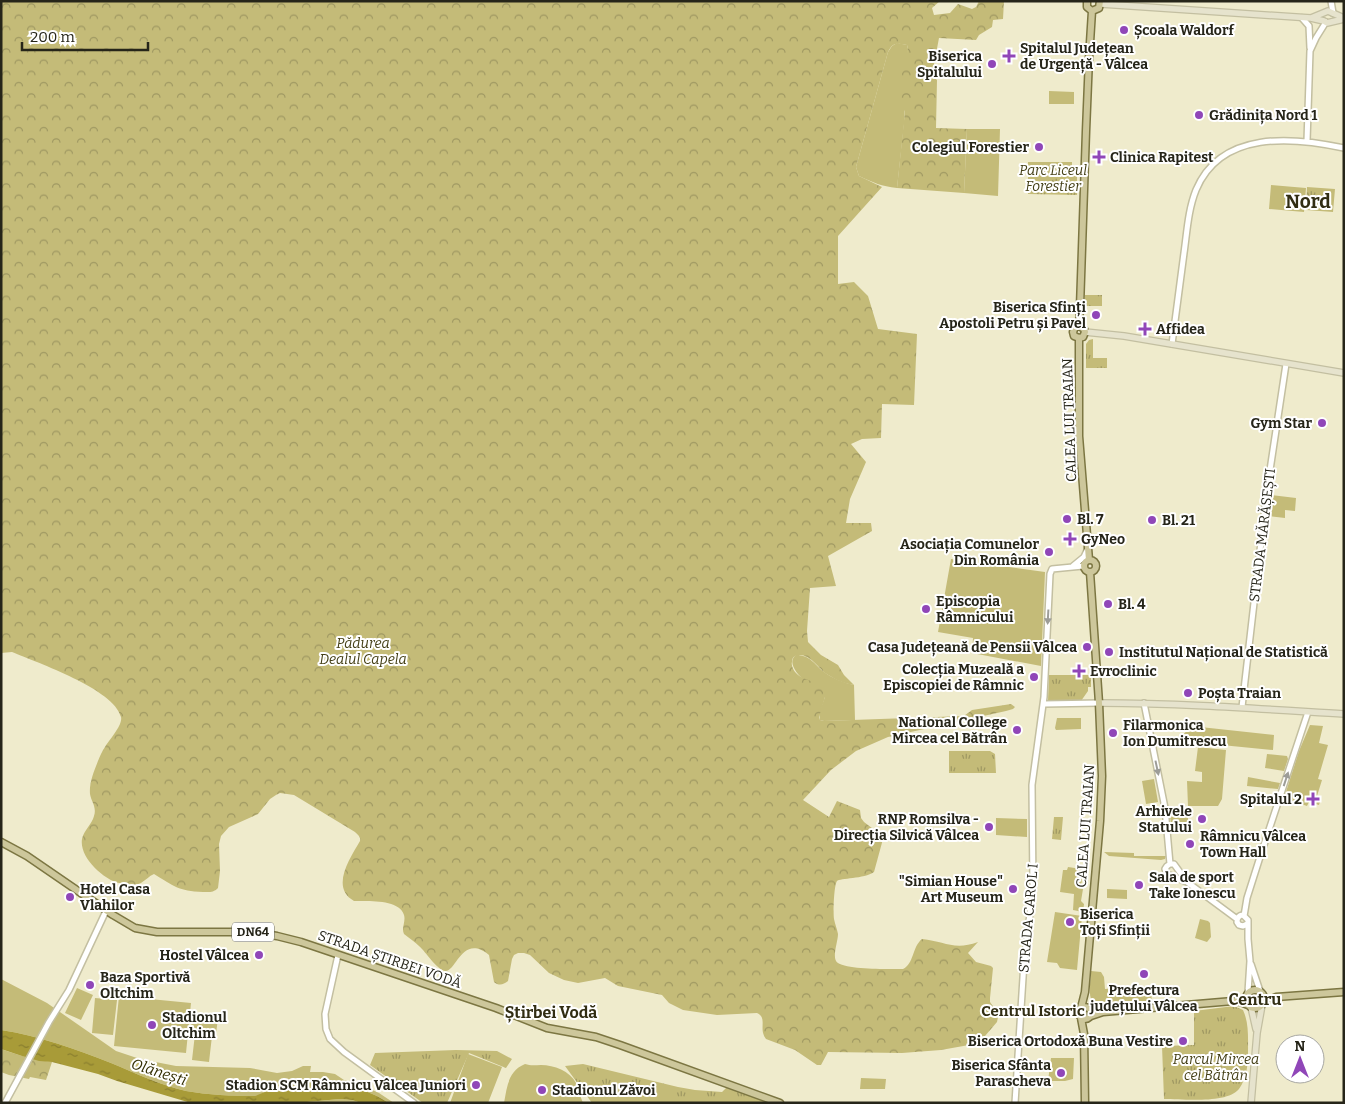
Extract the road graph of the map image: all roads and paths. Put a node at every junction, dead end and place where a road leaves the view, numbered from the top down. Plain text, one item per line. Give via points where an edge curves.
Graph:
1 (1087, 1) edge
2 (1331, 1) edge
3 (1100, 3) edge
4 (1092, 11) junction
5 (1329, 13) junction
6 (1302, 18) junction
7 (1311, 18) junction
8 (1344, 19) edge
9 (1333, 21) junction
10 (1325, 22) junction
11 (1310, 51) junction
12 (1308, 141) junction
13 (1344, 148) edge
14 (1079, 326) junction
15 (1085, 332) junction
16 (1079, 338) junction
17 (1172, 344) junction
18 (1286, 364) junction
19 (1344, 373) edge
20 (1088, 548) junction
21 (1089, 560) junction
22 (1083, 566) junction
23 (1072, 567) junction
24 (1090, 572) junction
25 (1099, 703) junction
26 (1144, 703) junction
27 (1044, 704) junction
28 (1242, 707) junction
29 (1308, 712) junction
30 (1344, 714) edge
31 (1, 842) edge
32 (1170, 864) junction
33 (1177, 867) junction
34 (1173, 875) junction
35 (1187, 882) junction
36 (106, 911) junction
37 (1244, 916) junction
38 (1237, 919) junction
39 (1245, 925) junction
40 (338, 955) junction
41 (1250, 961) junction
42 (1085, 992) junction
43 (1262, 992) junction
44 (1344, 992) edge
45 (1247, 994) junction
46 (1276, 997) junction
47 (1233, 1001) junction
48 (1263, 1004) junction
49 (1249, 1006) junction
50 (1081, 1008) junction
51 (1090, 1013) junction
52 (1081, 1018) junction
53 (1257, 1033) junction
54 (1084, 1034) junction
55 (5, 1103) edge
56 (414, 1103) edge
57 (780, 1103) edge
58 (1015, 1103) edge
59 (1085, 1103) edge
60 (1251, 1103) edge

1 - 4 main road via 1087,7
2 - 5 street
3 - 4 main road via 1099,8
3 - 6 main road
4 - 14 main road, CALEA LUI TRAIAN
5 - 7 main road
5 - 8 main road
5 - 9 main road
5 - 10 main road via 1322,17
6 - 7 main road
6 - 11 street via 1309,26
7 - 10 main road
8 - 9 main road
9 - 10 main road
10 - 11 street
11 - 12 street
12 - 13 street
12 - 17 street via 1277,140 1235,149 1214,164 1201,180 1189,219
14 - 15 main road
14 - 16 main road, CALEA LUI TRAIAN via 1073,332
15 - 16 main road, CALEA LUI TRAIAN
15 - 17 main road
16 - 20 main road, CALEA LUI TRAIAN via 1079,426
17 - 18 main road
18 - 19 main road
18 - 28 street, STRADA MĂRĂȘEȘTI via 1266,490
20 - 21 main road, CALEA LUI TRAIAN
20 - 23 street via 1084,557
21 - 22 main road
21 - 24 main road, CALEA LUI TRAIAN via 1096,566
22 - 23 street
22 - 24 main road
23 -> 27 street, STRADA CAROL I via 1052,569
24 - 25 main road, CALEA LUI TRAIAN
25 - 26 main road
25 - 27 street
25 - 42 main road, CALEA LUI TRAIAN via 1102,796
26 - 28 main road
26 -> 32 street via 1165,808
27 - 58 street, STRADA CAROL I via 1032,785 1033,889 1024,962
28 - 29 main road
29 - 30 main road
37 -> 29 street
31 - 36 main road, STRADA ȘTIRBEI VODĂ / DN64 via 27,856
32 - 33 street
32 - 34 street via 1166,871
33 - 34 street
33 - 35 street
34 - 35 street
35 - 38 street
36 - 40 main road, STRADA ȘTIRBEI VODĂ / DN64 via 135,928 151,932 260,933
36 - 55 street via 69,990
37 - 38 street
37 - 39 street via 1248,920
38 - 39 street via 1238,924
39 - 41 street
40 - 56 street via 325,1014 330,1039
40 - 57 main road, STRADA ȘTIRBEI VODĂ / DN64 via 547,1028 614,1042
41 - 43 street
41 - 45 street
42 - 50 main road, CALEA LUI TRAIAN
42 - 51 main road, CALEA LUI TRAIAN
43 - 45 main road via 1255,989
43 - 46 main road
43 - 48 main road
44 - 46 main road
45 - 47 main road
45 - 49 main road
46 - 48 main road
47 - 49 main road
47 - 51 main road
48 - 49 main road via 1257,1008
48 - 53 main road
49 - 53 main road
50 - 51 main road via 1085,1007
50 - 52 main road
51 - 52 main road via 1085,1020
51 - 54 main road
52 - 54 main road
53 - 60 main road
54 - 59 main road

